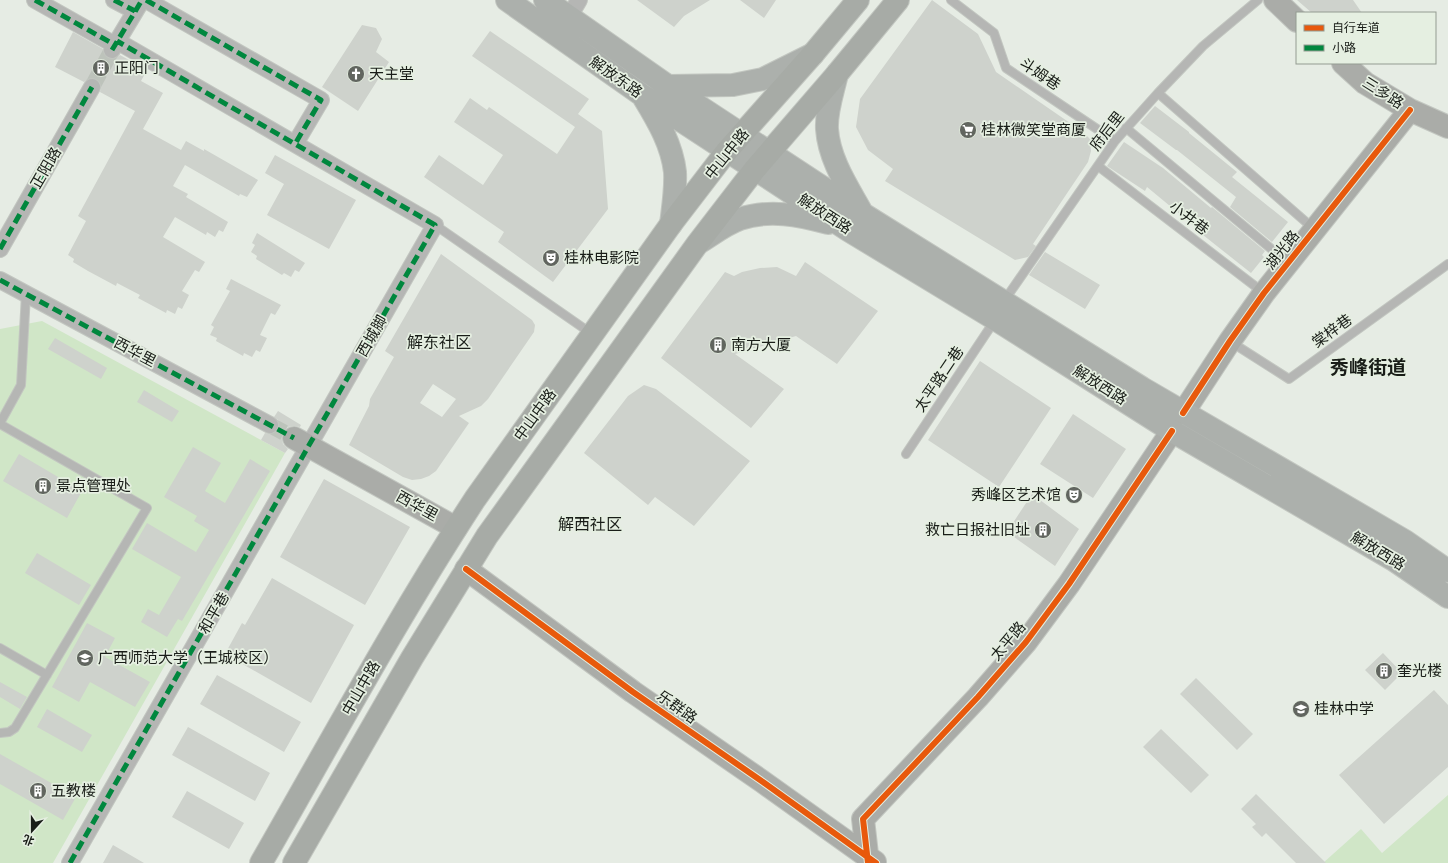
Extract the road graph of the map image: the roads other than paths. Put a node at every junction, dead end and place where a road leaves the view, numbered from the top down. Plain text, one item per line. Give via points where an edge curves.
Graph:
1 (35, 0) edge
2 (114, 0) edge
3 (146, 0) edge
4 (506, 0) edge
5 (545, 0) edge
6 (858, 0) edge
7 (898, 0) edge
8 (951, 0) edge
9 (1258, 0) edge
10 (138, 6) edge
11 (574, 8) edge
12 (115, 45) junction
13 (812, 54) junction
14 (1344, 64) edge
15 (837, 74) junction
16 (668, 86) junction
17 (92, 87) tunnel mouth
18 (1158, 93) junction
19 (642, 95) junction
20 (1410, 110) junction
21 (1448, 127) edge
22 (1126, 128) junction
23 (742, 135) junction
24 (1115, 141) junction
25 (295, 144) junction
26 (727, 151) junction
27 (769, 152) junction
28 (1098, 166) junction
29 (754, 169) junction
30 (863, 214) junction
31 (671, 224) junction
32 (435, 225) junction
33 (1315, 229) junction
34 (848, 230) junction
35 (698, 243) junction
36 (0, 249) edge
37 (1288, 263) junction
38 (1448, 264) edge
39 (0, 280) edge
40 (1264, 293) junction
41 (26, 294) junction
42 (999, 311) junction
43 (592, 334) junction
44 (1230, 341) junction
45 (1183, 413) junction
46 (0, 424) edge
47 (270, 425) tunnel mouth
48 (1172, 431) junction
49 (302, 442) junction
50 (906, 454) dead end
51 (456, 528) junction
52 (466, 569) junction
53 (1448, 570) edge
54 (1446, 592) edge
55 (0, 648) edge
56 (47, 675) junction
57 (0, 733) edge
58 (870, 861) edge
59 (70, 863) edge
60 (261, 863) edge
61 (294, 863) edge

1 - 12 street
2 - 10 street
3 - 25 street via 321,100
4 - 19 main road, 解放东路
5 - 11 main road, 解放东路
6 - 13 highway, 中山中路
7 - 15 highway
8 - 24 lane, 斗姆巷 via 994,33 1006,68
9 - 18 lane, 府后里 via 1202,46
10 - 12 street
11 - 16 main road, 解放东路
12 - 25 street
13 - 16 main road via 763,79 733,85
13 - 23 highway, 中山中路
14 - 20 street, 三多路 via 1365,83
15 - 27 highway, 中山中路
15 - 30 main road via 829,105 827,128 830,150
16 - 23 main road, 解放东路
17 - 36 street, 正阳路
18 - 22 lane, 府后里
18 - 33 lane
19 - 26 main road, 解放东路
19 - 31 main road via 657,119 669,146 675,171
20 - 21 street, 三多路
20 - 33 street, 湖光路
22 - 24 lane, 府后里
22 - 37 lane
23 - 26 highway, 中山中路
23 - 27 main road, 解放东路
24 - 28 lane, 府后里
25 - 32 street
26 - 29 main road, 解放东路
26 - 31 highway, 中山中路
27 - 29 highway, 中山中路
27 - 30 main road, 解放西路
28 - 40 lane, 小井巷
28 - 42 lane, 府后里
29 - 34 main road, 解放西路
29 - 35 highway, 中山中路
30 - 42 main road, 解放西路
31 - 43 highway, 中山中路
32 - 43 lane
32 - 49 street, 西城脚
33 - 37 street, 湖光路
34 - 35 main road via 813,219 763,213 740,219
34 - 42 main road, 解放西路
35 - 52 highway, 中山中路 via 487,536
37 - 40 street, 湖光路
38 - 44 lane, 棠梓巷 via 1289,379
39 - 41 street, 西华里
40 - 44 street, 湖光路
41 - 46 lane via 21,385
41 - 47 street, 西华里
42 - 45 main road, 解放西路
42 - 48 main road, 解放西路
42 - 50 lane, 太平路二巷
43 - 51 highway, 中山中路
44 - 45 street, 湖光路
45 - 53 main road, 解放西路 via 1405,541
46 - 56 lane via 147,508
48 - 54 main road, 解放西路
48 - 58 street, 太平路 via 1069,584 1026,642 863,819
49 - 51 street, 西华里
49 - 59 street, 和平巷
51 - 60 highway, 中山中路
52 - 58 street, 乐群路
52 - 61 highway, 中山中路
55 - 56 lane
56 - 57 lane via 14,730

